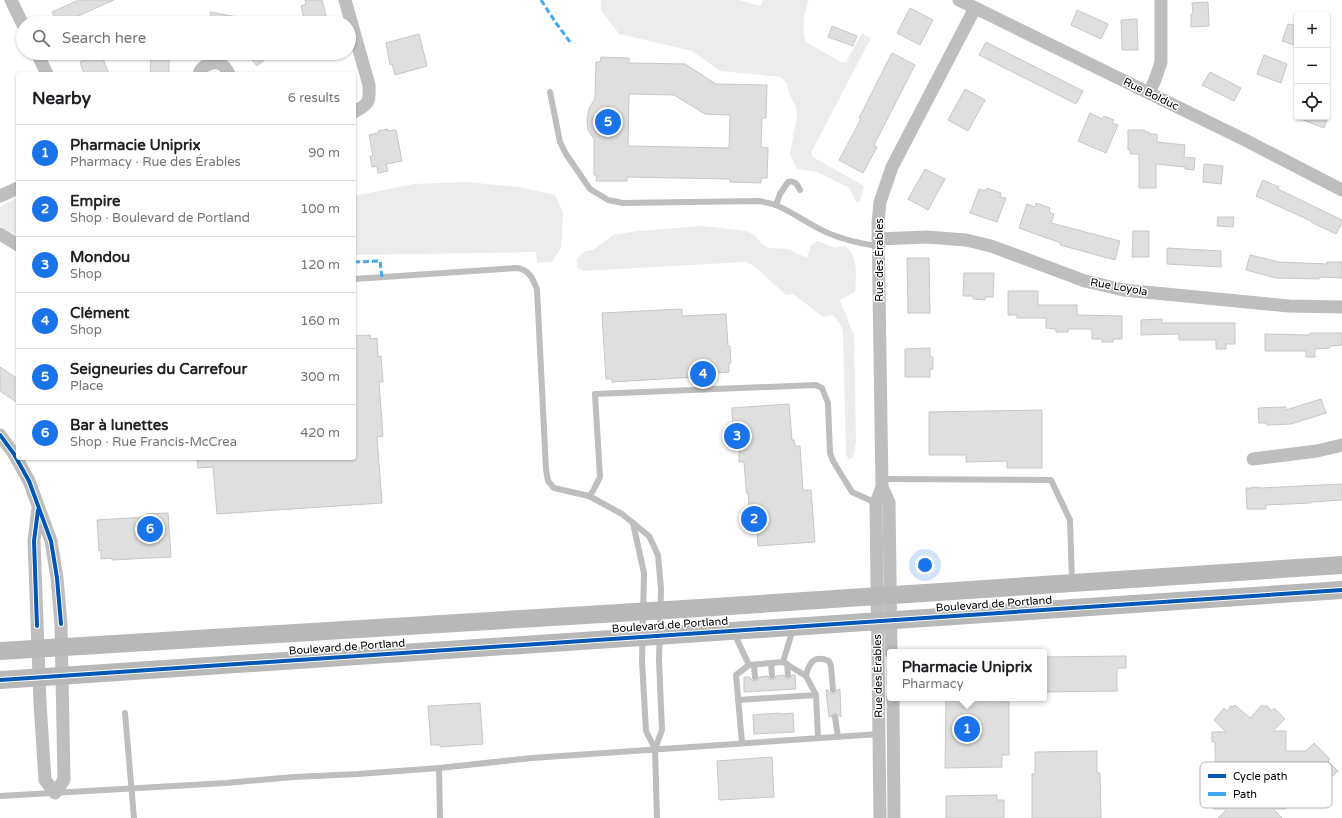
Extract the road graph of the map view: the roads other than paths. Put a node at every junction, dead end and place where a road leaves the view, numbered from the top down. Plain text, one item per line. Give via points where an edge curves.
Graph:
1 (10, 0) edge
2 (346, 0) edge
3 (959, 0) edge
4 (1161, 0) edge
5 (0, 4) edge
6 (975, 8) junction
7 (19, 16) edge
8 (350, 16) edge
9 (356, 37) edge
10 (40, 60) edge
11 (46, 72) edge
12 (199, 72) edge
13 (228, 72) edge
14 (550, 92) dead end
15 (1149, 93) junction
16 (356, 111) edge
17 (16, 189) edge
18 (800, 190) dead end
19 (1342, 190) edge
20 (0, 196) edge
21 (776, 205) junction
22 (0, 234) edge
23 (878, 242) junction
24 (16, 244) edge
25 (356, 280) edge
26 (1342, 307) edge
27 (0, 435) edge
28 (1342, 445) edge
29 (16, 459) edge
30 (1253, 459) dead end
31 (17, 460) edge
32 (882, 483) junction
33 (589, 496) junction
34 (876, 503) junction
35 (38, 508) junction
36 (633, 523) junction
37 (1342, 565) edge
38 (1073, 583) junction
39 (1342, 590) edge
40 (884, 595) junction
41 (652, 610) junction
42 (884, 620) junction
43 (794, 626) junction
44 (733, 630) junction
45 (651, 636) junction
46 (62, 648) junction
47 (38, 649) junction
48 (890, 649) edge
49 (0, 651) edge
50 (771, 663) junction
51 (785, 663) junction
52 (752, 665) junction
53 (788, 675) dead end
54 (62, 676) junction
55 (772, 676) dead end
56 (806, 676) junction
57 (755, 677) dead end
58 (39, 678) junction
59 (0, 680) edge
60 (773, 690) dead end
61 (833, 690) dead end
62 (757, 691) dead end
63 (816, 695) junction
64 (774, 697) junction
65 (757, 698) junction
66 (738, 700) junction
67 (893, 701) edge
68 (124, 713) dead end
69 (835, 717) dead end
70 (879, 734) junction
71 (838, 737) junction
72 (818, 738) junction
73 (742, 743) junction
74 (655, 749) junction
75 (438, 768) junction
76 (131, 789) junction
77 (55, 793) junction
78 (0, 796) edge
79 (134, 818) edge
80 (440, 818) edge
81 (657, 818) edge
82 (880, 818) edge
83 (894, 818) edge

1 - 5 street
1 - 7 street
2 - 8 street
3 - 6 street, Rue Bolduc
4 - 15 street via 1161,62
6 - 15 street, Rue Bolduc
6 - 23 street, Rue des Érables via 892,167 880,202
9 - 16 street via 369,85 368,102
10 - 11 street
12 - 13 street via 212,63 219,63
14 - 21 lane via 560,142 566,154 590,189 608,200 623,203 758,201
15 - 19 street, Rue Bolduc
17 - 20 street
18 - 21 lane via 795,182 788,182
21 - 23 lane via 835,236 859,243
22 - 24 street
23 - 26 street, Rue Loyola via 927,237 966,240 991,246 1085,282 1124,290 1289,306
23 - 32 street, Rue des Érables
25 - 33 lane via 516,268 526,271 537,289 548,481 554,488
27 - 29 street
28 - 30 street via 1317,451
31 - 35 street via 29,481
32 - 34 street, Rue des Érables
32 - 38 lane via 1051,480 1070,520
32 - 40 street, Rue des Érables via 889,502
33 - 34 lane via 600,477 595,394 816,384 822,388 828,403 830,452 833,462 852,492
33 - 36 lane
34 - 40 street, Rue des Érables
35 - 46 street via 50,541
35 - 47 street via 34,541
36 - 41 lane
36 - 41 lane via 649,536 658,554 661,588
37 - 38 main road, Boulevard de Portland
38 - 40 main road, Boulevard de Portland
39 - 42 main road, Boulevard de Portland
40 - 41 main road, Boulevard de Portland
40 - 42 street, Rue des Érables
41 - 45 lane
41 - 45 lane
41 - 46 main road, Boulevard de Portland
42 - 43 main road, Boulevard de Portland
42 - 48 street, Rue des Érables
42 - 70 street, Rue des Érables
43 - 44 main road, Boulevard de Portland
43 - 51 lane
44 - 45 main road, Boulevard de Portland
44 - 52 lane
45 - 54 main road, Boulevard de Portland
45 - 74 lane via 659,660 662,730
45 - 74 lane via 642,661 646,731
46 - 47 main road, Boulevard de Portland
46 - 54 street
47 - 49 main road, Boulevard de Portland
47 - 58 street
50 - 51 lane
50 - 52 lane
50 - 55 lane
51 - 53 lane
51 - 56 lane
52 - 57 lane
52 - 66 lane via 736,675
54 - 58 main road, Boulevard de Portland
54 - 77 street via 64,780
56 - 61 lane via 808,666 813,660 822,658 829,661
56 - 63 lane
58 - 59 main road, Boulevard de Portland
58 - 77 street via 45,780
60 - 64 lane
62 - 65 lane
63 - 64 lane via 789,693
63 - 72 lane
64 - 65 lane
65 - 66 lane
66 - 73 lane
67 - 83 street, Rue des Érables
68 - 76 lane
69 - 71 lane
70 - 71 lane
70 - 82 street, Rue des Érables
71 - 72 lane
72 - 73 lane
73 - 74 lane
74 - 75 lane
74 - 81 lane
75 - 76 lane
75 - 80 lane
76 - 77 lane
76 - 79 lane
77 - 78 lane

